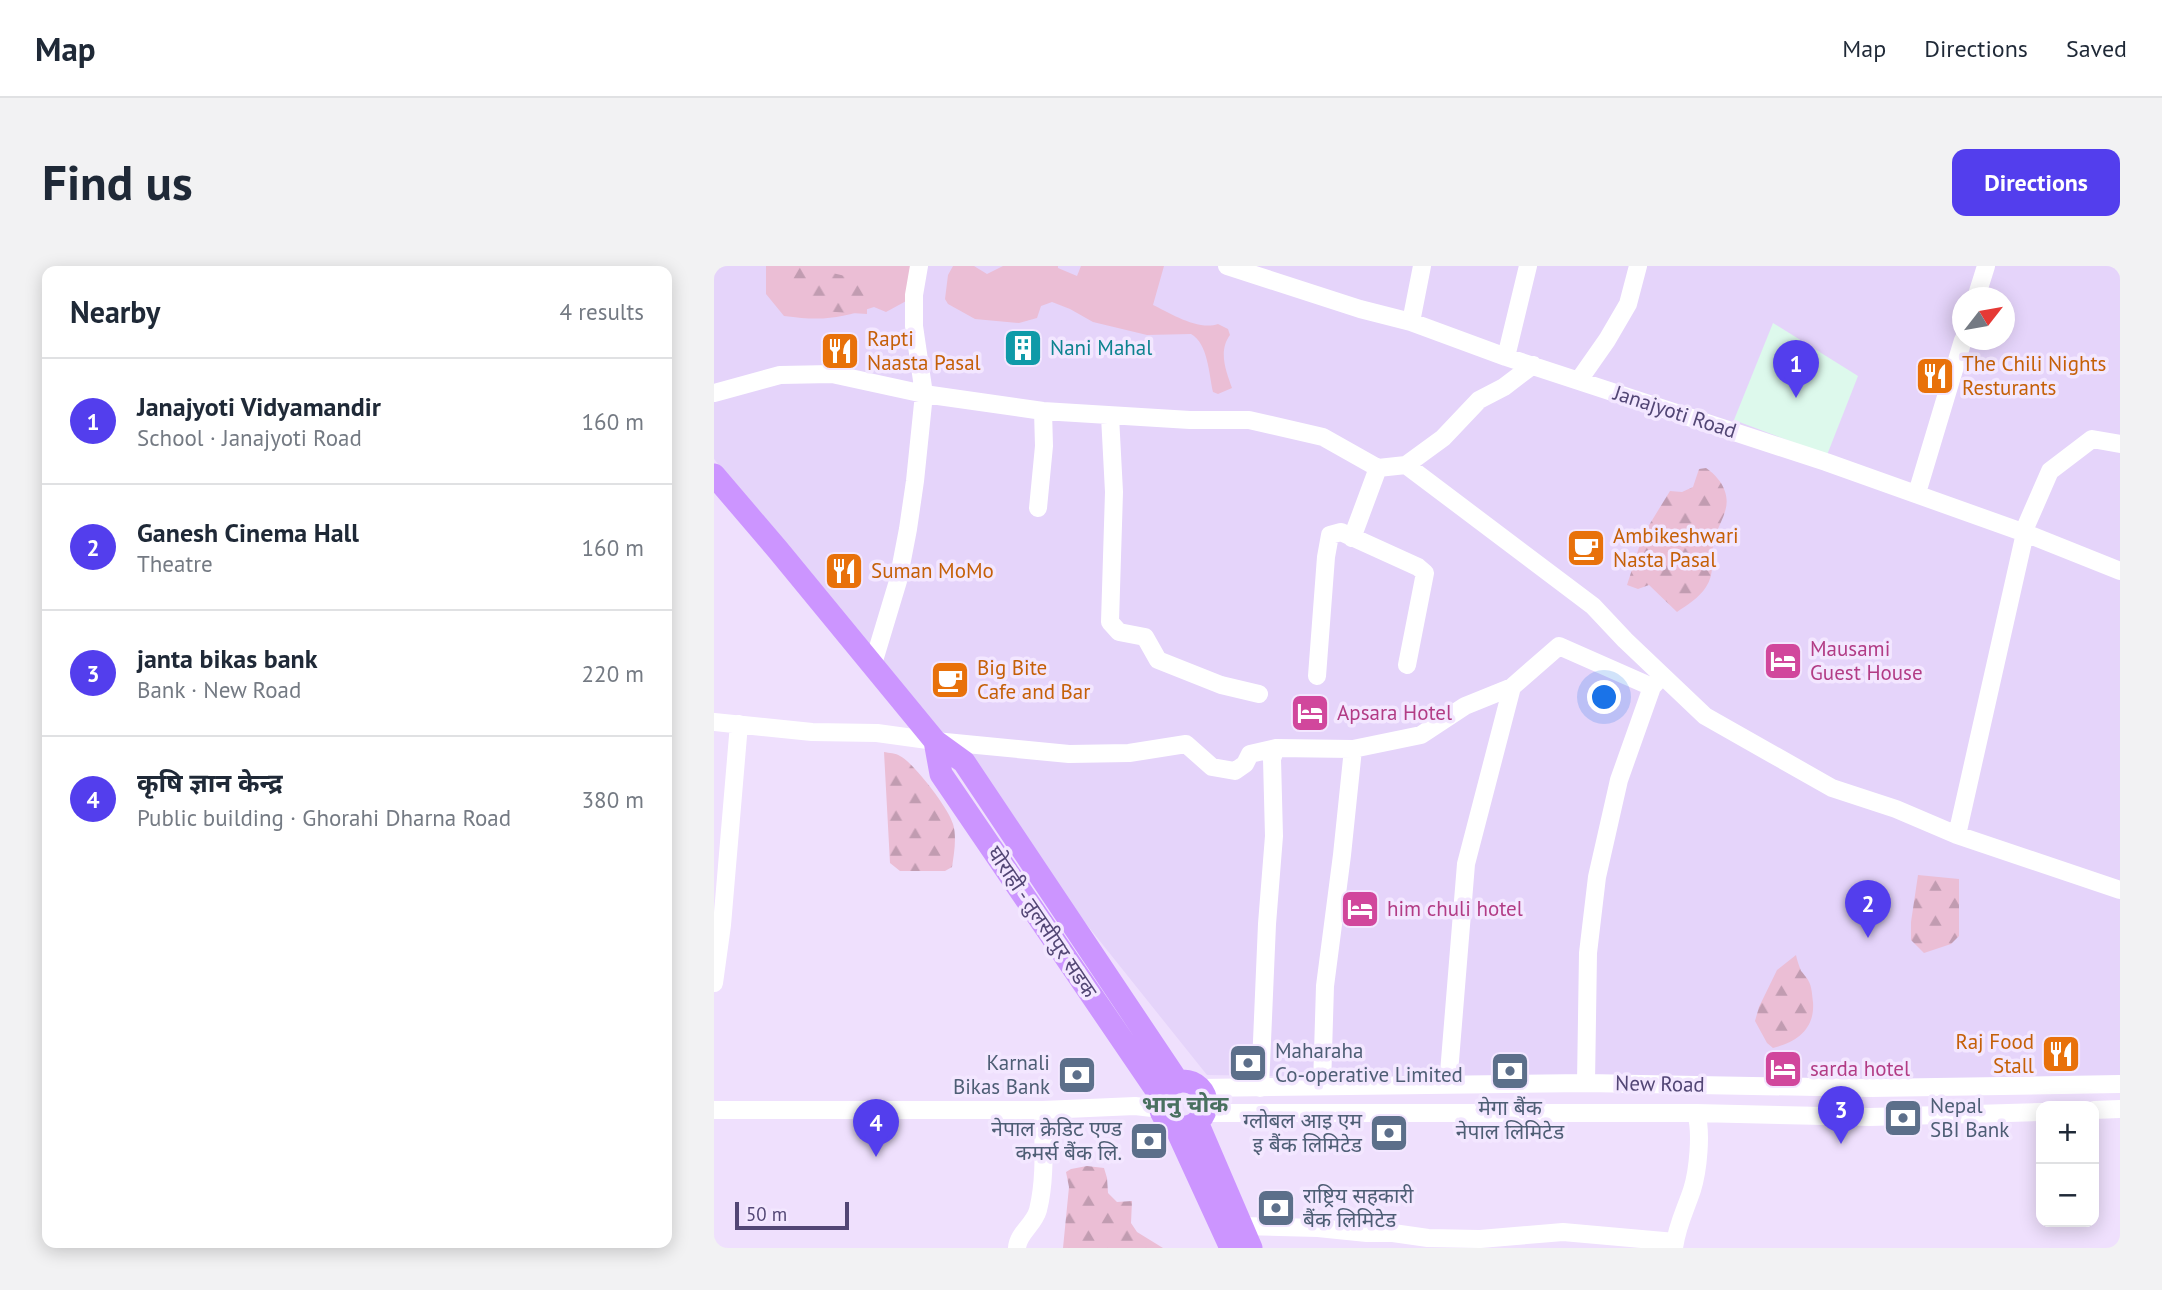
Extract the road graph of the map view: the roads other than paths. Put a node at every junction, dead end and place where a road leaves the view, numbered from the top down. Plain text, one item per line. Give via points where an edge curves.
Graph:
1 (919, 266) edge
2 (1227, 266) edge
3 (1422, 266) edge
4 (1528, 266) edge
5 (1638, 266) edge
6 (1986, 266) edge
7 (1979, 287) edge
8 (1411, 322) junction
9 (1960, 350) edge
10 (1506, 357) junction
11 (1533, 365) junction
12 (1579, 380) junction
13 (714, 393) edge
14 (924, 394) junction
15 (1042, 411) junction
16 (1110, 416) junction
17 (2120, 444) edge
18 (1406, 465) junction
19 (1378, 468) junction
20 (714, 475) edge
21 (1917, 494) junction
22 (1038, 508) dead end
23 (2025, 533) junction
24 (1352, 538) junction
25 (2120, 571) edge
26 (873, 664) junction
27 (1407, 665) dead end
28 (1317, 676) dead end
29 (1657, 681) junction
30 (1512, 687) junction
31 (1259, 694) dead end
32 (714, 722) edge
33 (738, 724) junction
34 (935, 741) junction
35 (1276, 748) junction
36 (1353, 748) junction
37 (1957, 835) junction
38 (2120, 890) edge
39 (714, 983) edge
40 (1586, 1083) junction
41 (2120, 1084) edge
42 (1448, 1085) junction
43 (1322, 1086) junction
44 (1260, 1088) junction
45 (1871, 1088) junction
46 (1182, 1105) junction
47 (2120, 1109) edge
48 (714, 1110) edge
49 (1043, 1110) junction
50 (2099, 1110) edge
51 (2036, 1112) edge
52 (1696, 1113) junction
53 (1870, 1117) junction
54 (1242, 1226) junction
55 (1675, 1245) edge
56 (1017, 1248) edge
57 (1231, 1248) edge
58 (1251, 1248) edge

1 - 14 street via 914,326
2 - 8 street, Janajyoti Road
3 - 8 street
4 - 10 street
5 - 12 street via 1628,304
6 - 7 street
8 - 10 street, Janajyoti Road
9 - 21 street
10 - 11 street, Janajyoti Road
11 - 12 street, Janajyoti Road
11 - 18 street via 1479,400 1443,438
12 - 21 street, Janajyoti Road
13 - 14 street via 780,375 832,374
14 - 15 street
14 - 26 street via 908,529
15 - 16 street
15 - 22 street
16 - 19 street via 1249,420 1323,437
16 - 31 street via 1114,492 1110,622 1119,632 1145,637 1158,660 1221,685
17 - 23 street via 2092,439 2050,471
18 - 19 street
18 - 29 street via 1593,606
19 - 24 street
20 - 26 main road, घोराही - तुलसीपुर सडक
21 - 23 street, Janajyoti Road
23 - 25 street, Janajyoti Road
23 - 37 street
24 - 27 street via 1425,573
24 - 28 street via 1341,532 1330,535
26 - 34 main road, घोराही - तुलसीपुर सडक
29 - 30 street via 1559,646
29 - 37 street via 1705,716 1832,788
29 - 40 street via 1619,780 1597,877 1588,953
30 - 36 street via 1465,706 1421,735
30 - 42 street via 1466,864
32 - 33 street
33 - 34 street
33 - 39 street
34 - 35 street via 1069,754 1129,753 1186,744 1212,767 1235,771 1250,754
34 - 46 main road, घोराही - तुलसीपुर सडक via 964,762
35 - 36 street
35 - 44 street
36 - 43 street via 1325,986
37 - 38 street
40 - 42 street, New Road
40 - 45 street, New Road
41 - 45 street, New Road
42 - 43 street, New Road
43 - 44 street, New Road
44 - 46 street, New Road
45 - 53 street
46 - 49 street
46 - 52 street, New Road
46 - 54 main road
46 - 57 main road
47 - 50 street
48 - 49 street
49 - 56 street via 1037,1213 1017,1240
51 - 53 street, New Road
52 - 53 street, New Road
52 - 55 street via 1696,1172
54 - 55 street via 1480,1239 1563,1232
54 - 58 main road

